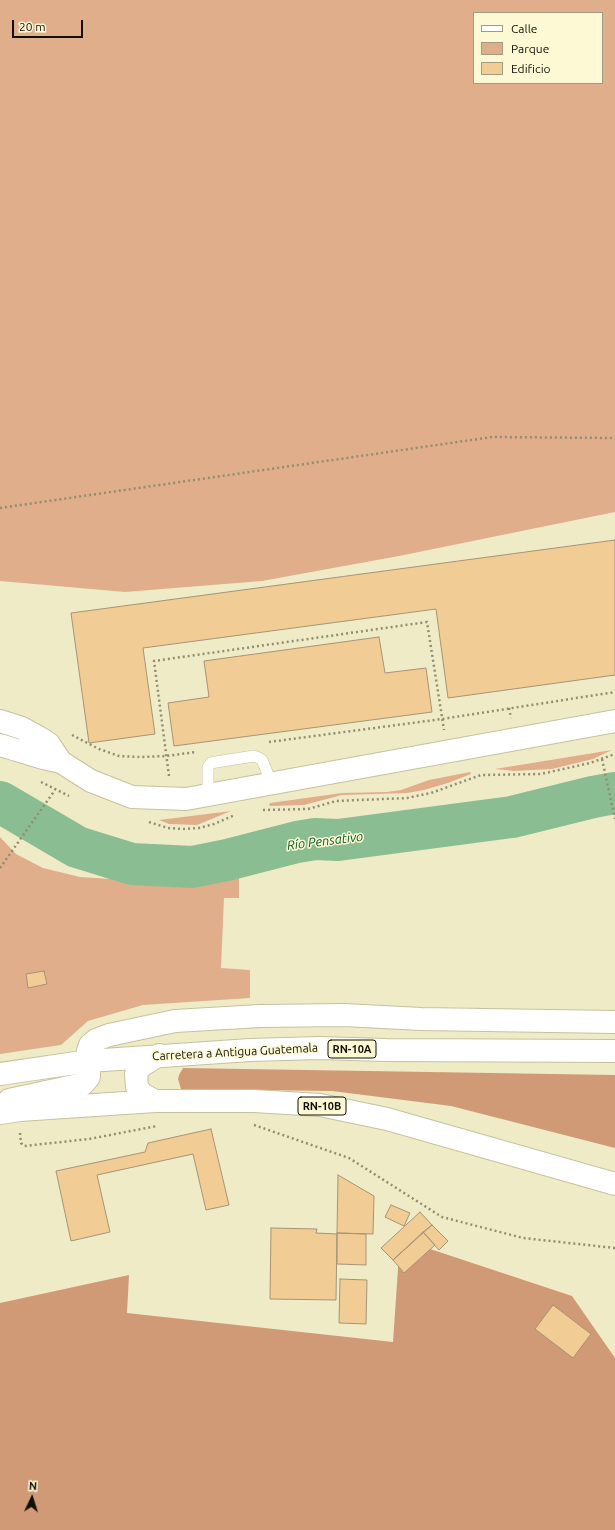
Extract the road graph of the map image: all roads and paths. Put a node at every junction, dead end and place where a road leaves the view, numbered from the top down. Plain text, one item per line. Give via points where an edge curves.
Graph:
1 (615, 438) edge
2 (0, 508) edge
3 (615, 692) edge
4 (442, 719) junction
5 (0, 721) edge
6 (615, 722) edge
7 (0, 734) edge
8 (71, 735) dead end
9 (264, 743) dead end
10 (0, 744) edge
11 (49, 744) junction
12 (203, 751) dead end
13 (447, 752) junction
14 (615, 754) edge
15 (166, 756) junction
16 (602, 758) junction
17 (61, 762) junction
18 (272, 784) junction
19 (208, 796) junction
20 (172, 799) junction
21 (45, 804) dead end
22 (257, 811) dead end
23 (238, 814) dead end
24 (615, 819) edge
25 (146, 821) dead end
26 (0, 868) edge
27 (615, 1022) edge
28 (615, 1051) edge
29 (159, 1055) junction
30 (89, 1061) junction
31 (0, 1074) edge
32 (155, 1101) junction
33 (0, 1102) edge
34 (10, 1112) edge
35 (249, 1123) dead end
36 (164, 1124) dead end
37 (615, 1184) edge
38 (615, 1248) edge

1 - 2 path via 492,437
3 - 4 path
4 - 9 path
4 - 13 path
4 - 15 path via 427,622 412,624 154,661
5 - 11 main road via 22,728
6 - 13 main road
7 - 11 main road via 42,750
8 - 15 path via 99,750 119,756
10 - 17 main road
11 - 17 main road
12 - 15 path
13 - 18 main road
14 - 16 path
15 - 20 path
16 - 22 path via 541,774 482,775 431,793 407,798 336,800 308,809
16 - 24 path
17 - 20 main road via 90,781 132,797
18 - 19 main road
18 - 19 lane via 262,760 254,756 216,762 208,766
19 - 20 main road
21 - 26 path
23 - 25 path via 199,828 168,828
27 - 30 main road via 421,1019 344,1015 176,1021 96,1040 88,1051
28 - 29 main road, Carretera a Antigua Guatemala / RN-10A via 319,1048
29 - 30 main road, Carretera a Antigua Guatemala / RN-10A
29 - 32 main road via 141,1066 136,1074 137,1087 142,1094
30 - 31 main road, Carretera a Antigua Guatemala / RN-10A
30 - 33 main road via 89,1077 83,1084
32 - 34 main road, RN-10B
32 - 37 main road, RN-10B via 254,1101 320,1105 387,1119
34 - 36 path via 24,1146 89,1139
35 - 38 path via 349,1158 442,1217 523,1238

